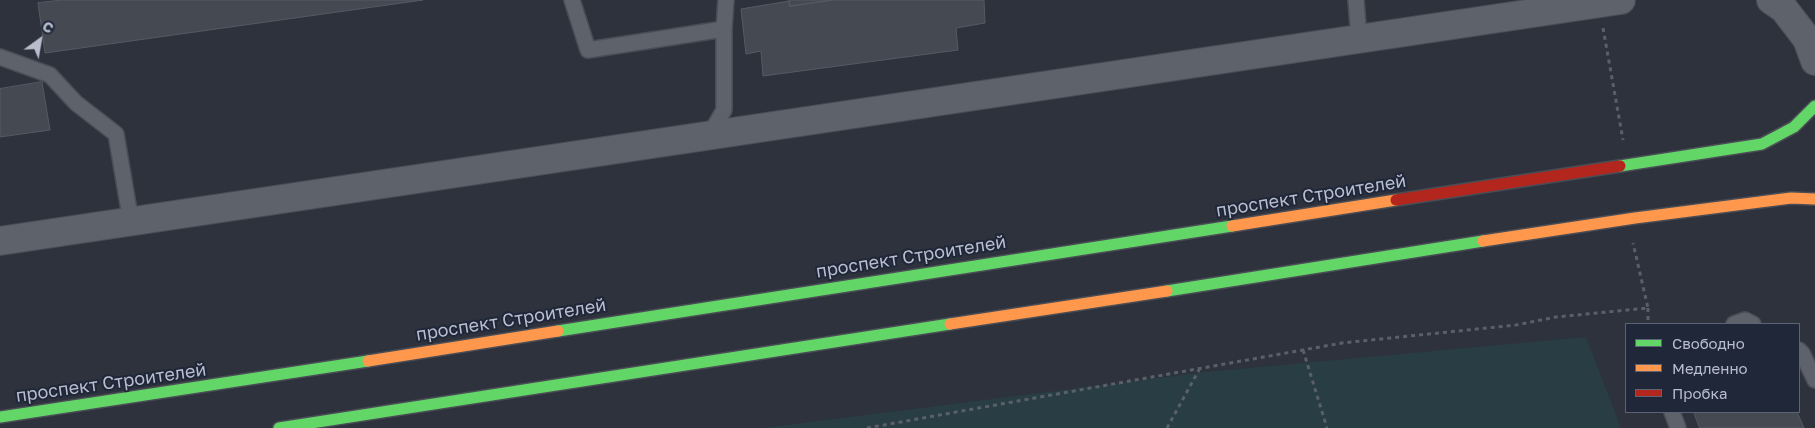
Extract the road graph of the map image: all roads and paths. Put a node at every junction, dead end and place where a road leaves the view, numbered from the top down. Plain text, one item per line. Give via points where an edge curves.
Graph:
1 (572, 0) edge
2 (726, 0) edge
3 (1356, 0) edge
4 (1771, 0) edge
5 (1610, 2) edge
6 (724, 29) junction
7 (1359, 39) junction
8 (0, 58) edge
9 (1815, 61) edge
10 (1815, 106) edge
11 (709, 136) junction
12 (1628, 165) junction
13 (1815, 199) edge
14 (1635, 218) junction
15 (131, 222) junction
16 (0, 241) edge
17 (1648, 308) junction
18 (1648, 323) edge
19 (1737, 323) edge
20 (1751, 323) edge
21 (1303, 350) junction
22 (1800, 351) edge
23 (1200, 368) junction
24 (1815, 380) edge
25 (1672, 413) edge
26 (0, 417) edge
27 (279, 428) edge
28 (867, 428) edge
29 (1168, 428) edge
30 (1327, 428) edge
31 (1678, 428) edge

1 - 6 lane via 588,50
2 - 6 lane
3 - 7 lane
4 - 9 street via 1784,9 1807,38
5 - 7 street
5 - 12 path
6 - 11 lane via 724,110
7 - 11 street
8 - 15 lane via 50,75 76,102 116,134
10 - 12 main road, проспект Строителей via 1794,127 1762,144
11 - 15 street
12 - 26 main road, проспект Строителей
13 - 14 main road via 1791,198
14 - 17 path via 1633,242
14 - 27 main road
15 - 16 street
17 - 18 path
17 - 21 path
19 - 20 lane via 1746,320
21 - 23 path
21 - 30 path
22 - 24 lane
23 - 28 path
23 - 29 path
25 - 31 lane

